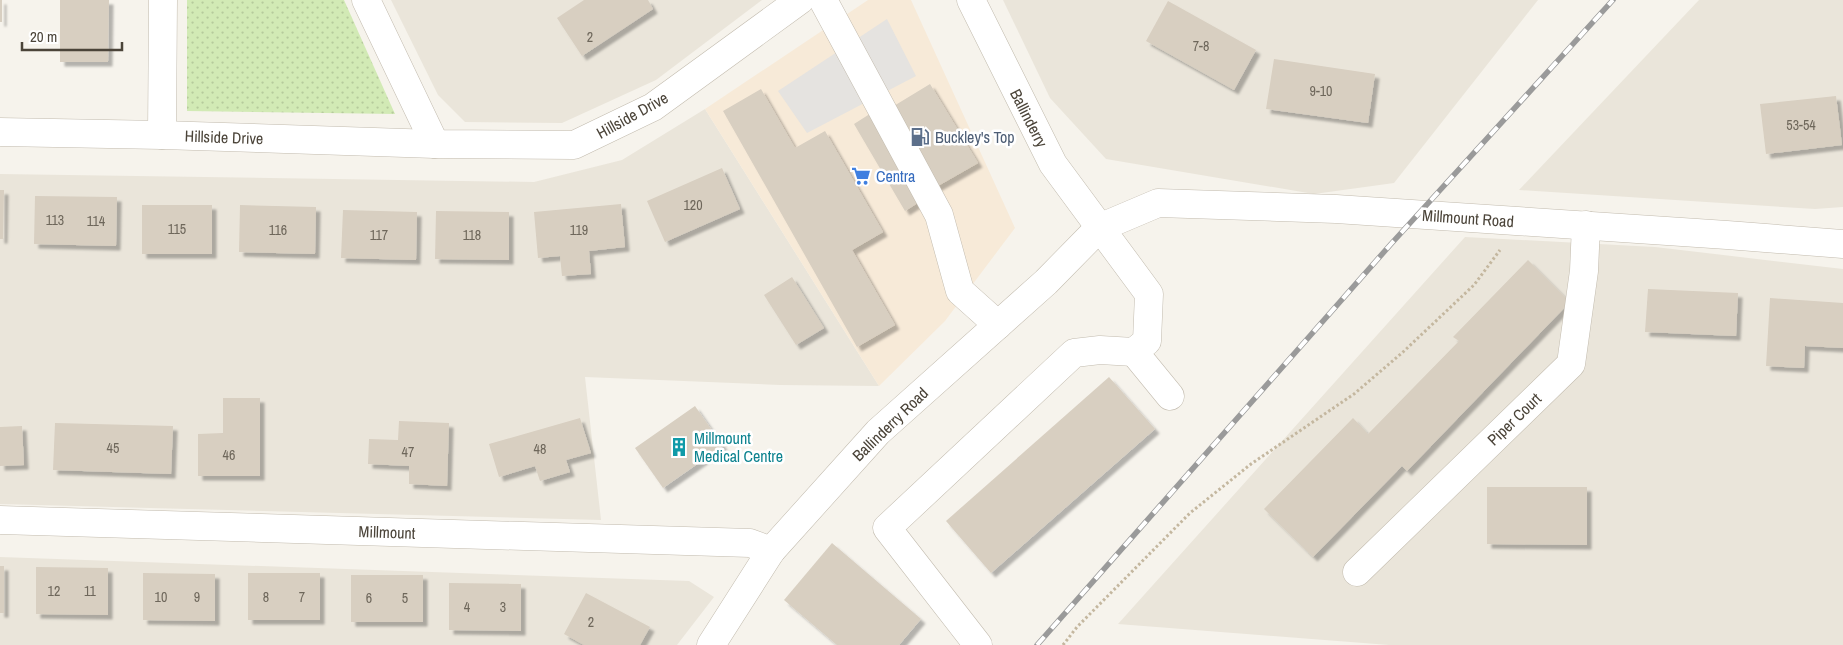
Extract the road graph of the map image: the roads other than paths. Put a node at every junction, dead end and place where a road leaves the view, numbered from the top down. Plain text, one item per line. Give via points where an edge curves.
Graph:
1 (163, 0) edge
2 (366, 0) edge
3 (800, 0) edge
4 (823, 0) edge
5 (971, 0) edge
6 (0, 132) edge
7 (162, 135) junction
8 (436, 144) junction
9 (1586, 225) junction
10 (1099, 228) junction
11 (1843, 244) edge
12 (998, 324) junction
13 (1134, 352) junction
14 (1170, 396) dead end
15 (0, 520) edge
16 (772, 551) junction
17 (1357, 572) dead end
18 (711, 645) edge
19 (978, 645) edge

1 - 7 street, Hillside Drive
2 - 8 street
3 - 8 street, Hillside Drive via 653,106 574,145
4 - 12 street via 939,214 960,291
5 - 10 street, Ballinderry via 1053,164
6 - 7 street, Hillside Drive
7 - 8 street, Hillside Drive
9 - 10 street, Millmount Road via 1336,208 1158,203
9 - 11 street, Millmount Road
9 - 17 street, Piper Court via 1584,271 1571,364
10 - 12 street, Ballinderry Road via 1046,282
10 - 13 street, Ballinderry via 1149,294 1147,341
12 - 16 street, Ballinderry Road via 878,432
13 - 14 street
13 - 19 street via 1100,350 1074,353 887,528
15 - 16 street, Millmount via 750,542
16 - 18 street, Ballinderry Road

